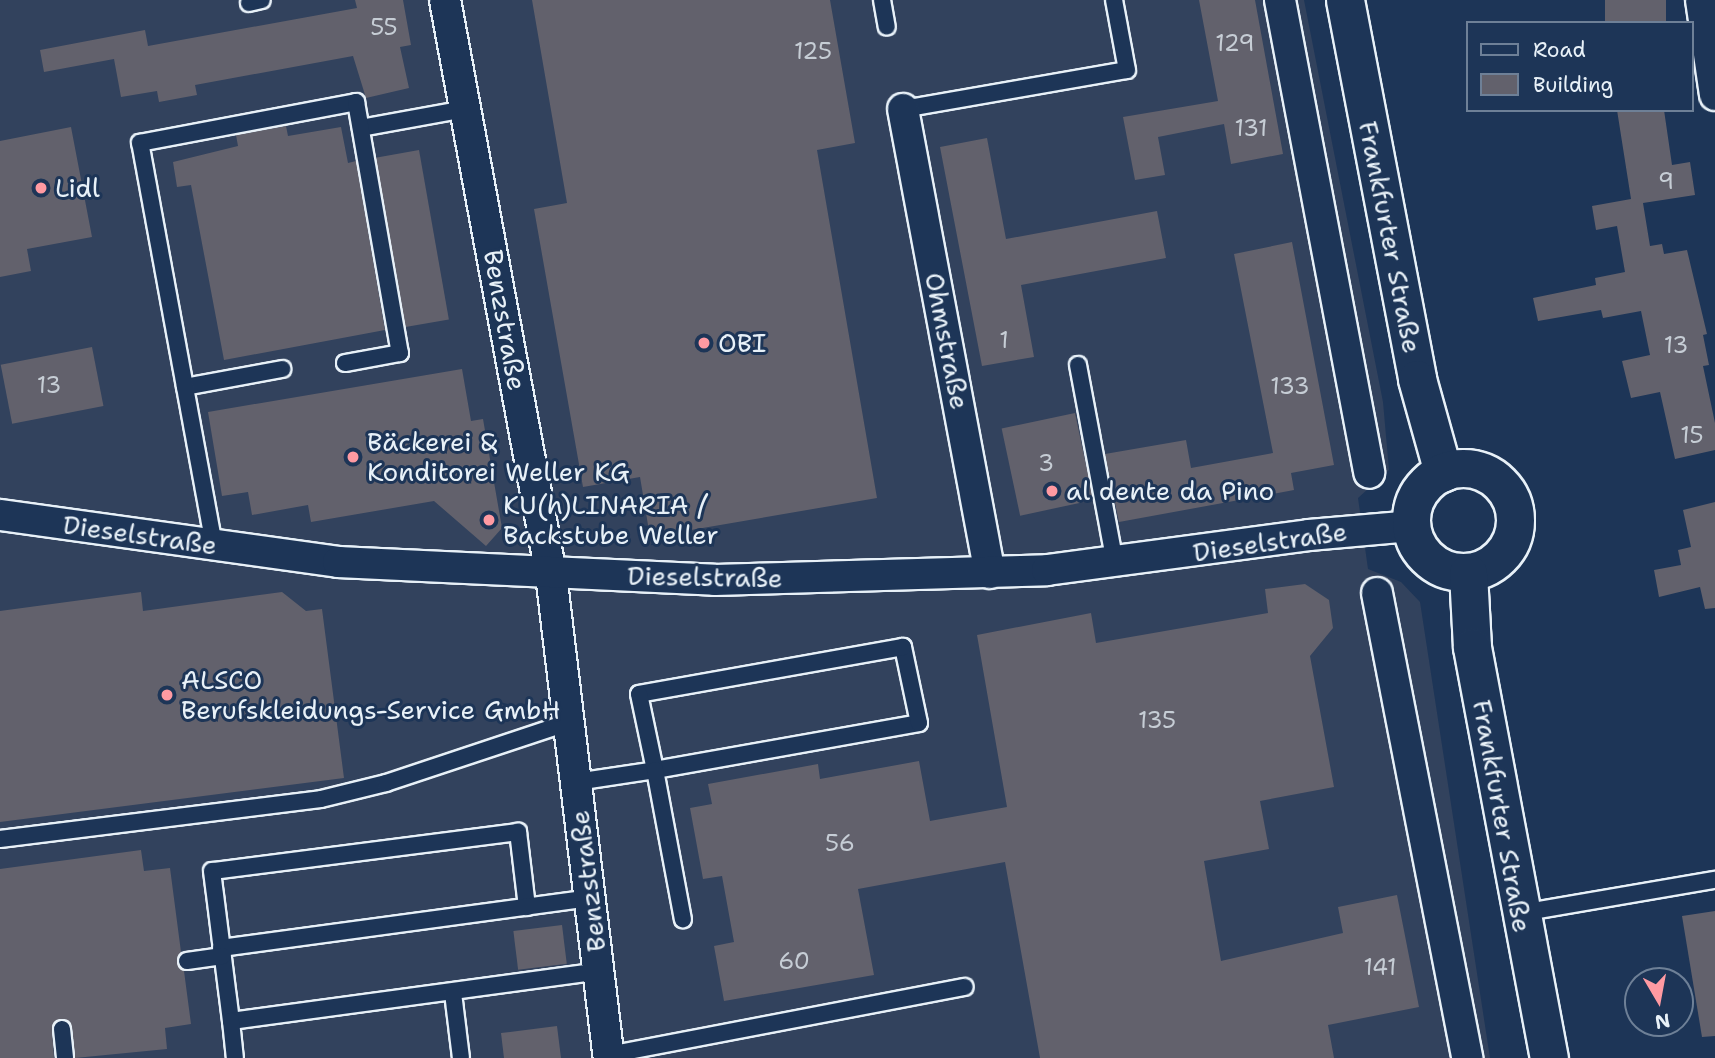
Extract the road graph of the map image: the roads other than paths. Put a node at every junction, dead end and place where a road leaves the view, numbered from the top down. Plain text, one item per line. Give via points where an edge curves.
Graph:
1 (445, 0) edge
2 (882, 0) edge
3 (1114, 0) edge
4 (1280, 0) edge
5 (1345, 0) edge
6 (1701, 0) edge
7 (887, 27) dead end
8 (1715, 95) edge
9 (466, 109) junction
10 (903, 109) joint
11 (360, 128) junction
12 (345, 363) dead end
13 (1078, 365) dead end
14 (282, 369) dead end
15 (185, 387) junction
16 (1443, 472) junction
17 (1369, 473) dead end
18 (0, 515) edge
19 (1411, 526) junction
20 (214, 545) junction
21 (1115, 564) junction
22 (990, 573) junction
23 (1468, 573) junction
24 (551, 574) junction
25 (1377, 593) dead end
26 (569, 722) junction
27 (655, 770) junction
28 (576, 782) junction
29 (0, 839) edge
30 (1715, 880) edge
31 (590, 898) junction
32 (527, 907) junction
33 (1520, 914) junction
34 (683, 919) dead end
35 (222, 952) junction
36 (187, 961) dead end
37 (599, 971) junction
38 (965, 987) dead end
39 (453, 993) junction
40 (231, 1021) junction
41 (62, 1029) dead end
42 (608, 1056) edge
43 (65, 1058) edge
44 (235, 1058) edge
45 (461, 1058) edge
46 (1467, 1058) edge
47 (1549, 1058) edge

1 - 9 street, Benzstraße
2 - 7 lane
3 - 10 lane via 1127,70
4 - 17 street
5 - 16 street, Frankfurter Straße via 1417,379
6 - 8 street
9 - 11 lane
9 - 24 street, Benzstraße
10 - 22 street, Ohmstraße
11 - 12 lane via 400,353
11 - 15 lane via 356,102 140,143
13 - 21 lane
14 - 15 lane
15 - 20 lane
16 - 19 street via 1420,490
16 - 23 street via 1479,470 1507,491 1514,508 1515,526 1500,558
18 - 20 street, Dieselstraße
19 - 21 street, Dieselstraße via 1309,535
19 - 23 street via 1426,558 1453,572
20 - 24 street, Dieselstraße via 338,562
21 - 22 street, Dieselstraße
22 - 24 street, Dieselstraße via 715,580
23 - 33 street, Frankfurter Straße via 1472,647
24 - 26 street, Benzstraße
25 - 46 street
26 - 28 street, Benzstraße
26 - 29 lane via 386,783 321,799
27 - 27 lane via 919,723 903,647 639,694
27 - 28 lane
27 - 34 lane
28 - 31 street, Benzstraße
30 - 33 lane
31 - 32 lane
31 - 37 street, Benzstraße
32 - 35 lane
32 - 35 lane via 518,832 212,871
33 - 47 street, Frankfurter Straße
35 - 36 lane
35 - 40 lane
37 - 39 lane
37 - 42 street, Benzstraße
38 - 42 lane
39 - 40 lane
39 - 45 lane
40 - 44 lane
41 - 43 lane

